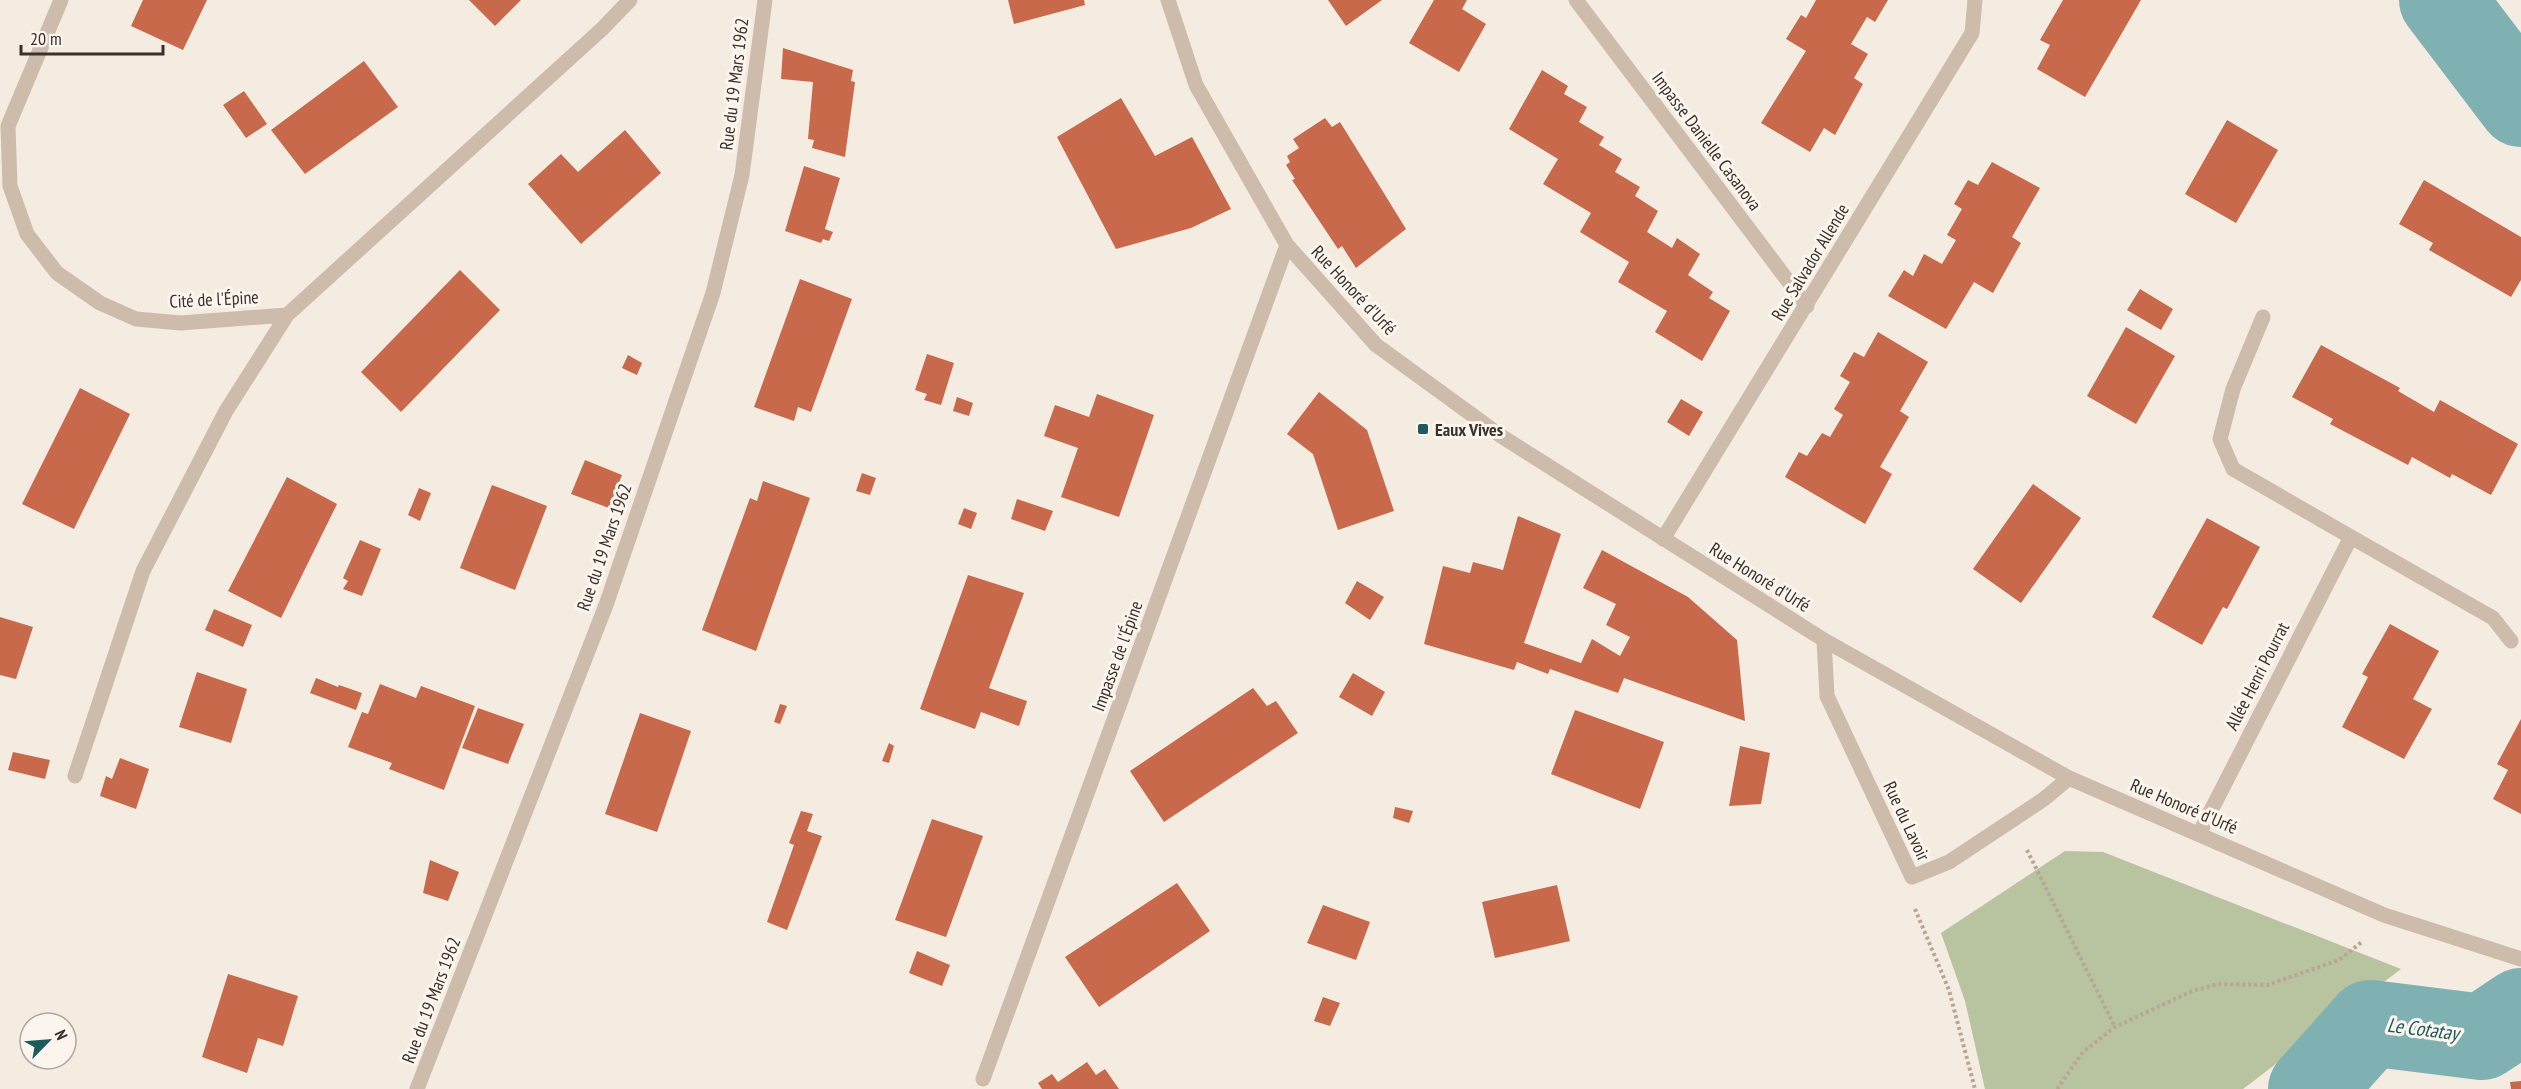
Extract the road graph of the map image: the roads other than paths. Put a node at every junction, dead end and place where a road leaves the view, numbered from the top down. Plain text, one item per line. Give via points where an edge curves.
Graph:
1 (61, 0) edge
2 (630, 0) edge
3 (765, 0) edge
4 (1168, 0) edge
5 (1576, 0) edge
6 (1975, 0) edge
7 (1287, 245) junction
8 (1807, 306) junction
9 (287, 315) junction
10 (2263, 317) dead end
11 (2350, 537) junction
12 (1663, 539) junction
13 (1824, 640) junction
14 (2511, 641) dead end
15 (75, 776) dead end
16 (2069, 778) junction
17 (2199, 834) junction
18 (2518, 958) edge
19 (983, 1079) dead end
20 (417, 1089) edge

1 - 9 street, Cité de l'Épine via 8,126 10,186 27,234 57,273 100,303 136,319 181,323
2 - 9 street
3 - 20 street, Rue du 19 Mars 1962 via 742,176 713,293 606,605
4 - 7 street, Rue Honoré d'Urfé via 1196,86
5 - 8 street, Impasse Danielle Casanova
6 - 8 street, Rue Salvador Allende via 1972,33
7 - 12 street, Rue Honoré d'Urfé via 1376,345 1501,436
7 - 19 street, Impasse de l'Épine
8 - 12 street, Rue Salvador Allende
9 - 15 street via 226,411 143,571
10 - 11 street via 2233,389 2220,439 2233,469
11 - 14 street via 2493,618
11 - 17 street, Allée Henri Pourrat
12 - 13 street, Rue Honoré d'Urfé
13 - 16 street, Rue Honoré d'Urfé
13 - 16 street, Rue du Lavoir via 1827,696 1912,877 1949,862
16 - 17 street, Rue Honoré d'Urfé
17 - 18 street, Rue Honoré d'Urfé via 2384,915

